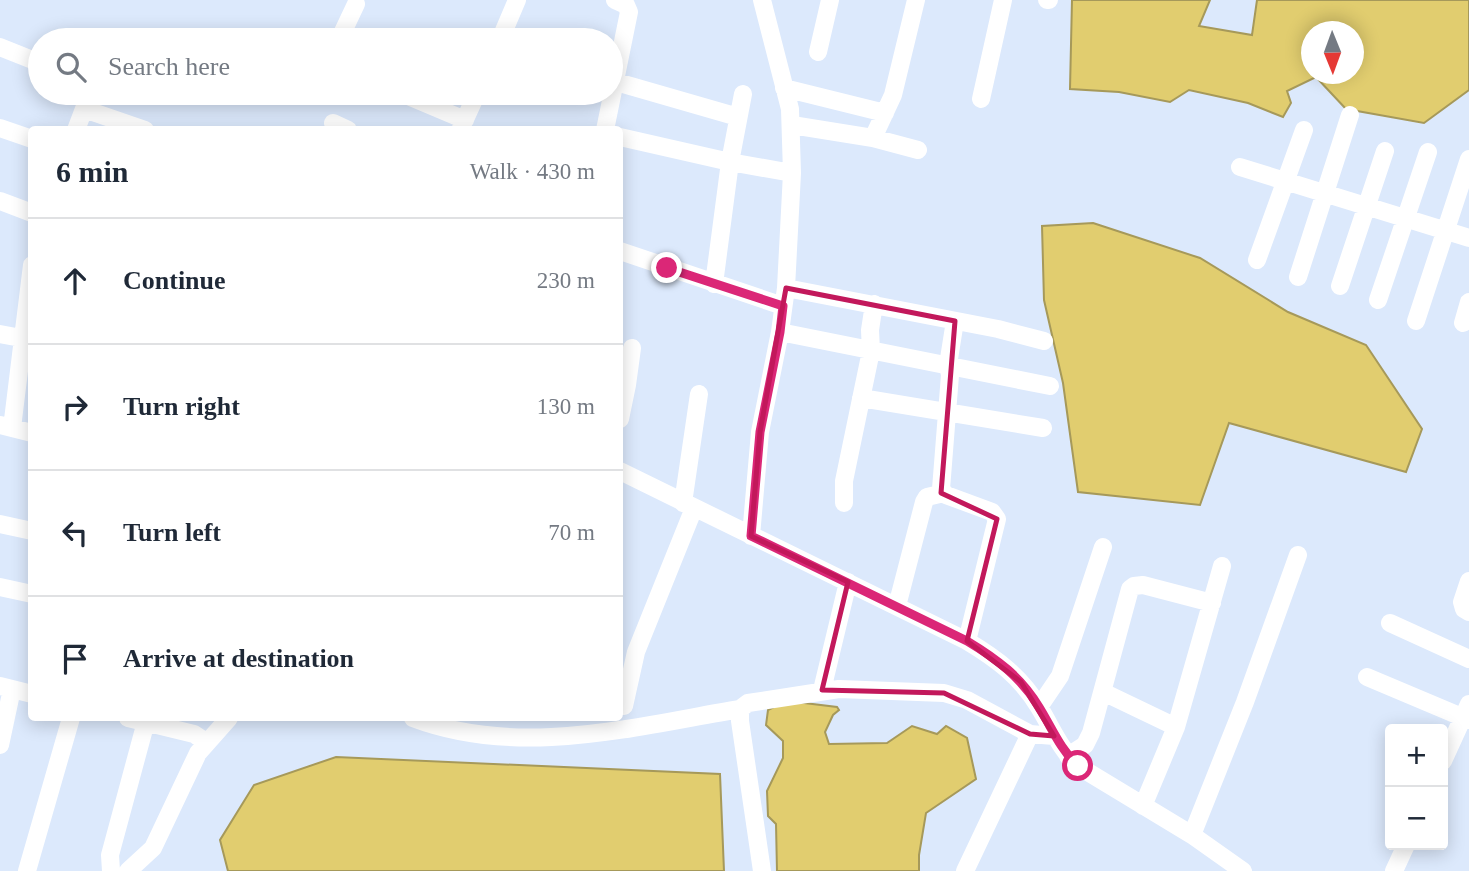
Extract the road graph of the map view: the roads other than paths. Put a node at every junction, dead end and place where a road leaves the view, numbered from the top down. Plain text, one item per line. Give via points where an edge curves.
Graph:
1 (517, 0) edge
2 (615, 0) edge
3 (762, 0) edge
4 (830, 0) edge
5 (916, 0) edge
6 (1003, 0) edge
7 (356, 4) dead end
8 (345, 28) edge
9 (505, 28) edge
10 (623, 38) edge
11 (0, 47) edge
12 (818, 52) dead end
13 (28, 58) edge
14 (623, 84) edge
15 (784, 88) junction
16 (743, 94) dead end
17 (981, 99) dead end
18 (85, 105) edge
19 (95, 105) edge
20 (424, 105) edge
21 (472, 105) edge
22 (609, 105) edge
23 (885, 113) junction
24 (1350, 115) dead end
25 (738, 117) junction
26 (463, 125) edge
27 (792, 125) junction
28 (78, 126) edge
29 (137, 126) edge
30 (606, 126) edge
31 (0, 128) edge
32 (1304, 130) dead end
33 (28, 138) edge
34 (623, 138) edge
35 (873, 138) junction
36 (918, 149) dead end
37 (1385, 151) dead end
38 (1428, 152) dead end
39 (1469, 159) edge
40 (730, 162) junction
41 (1240, 167) dead end
42 (792, 173) junction
43 (1286, 181) junction
44 (1325, 195) junction
45 (0, 201) edge
46 (1366, 208) junction
47 (28, 212) edge
48 (1405, 219) junction
49 (1447, 232) junction
50 (1469, 238) edge
51 (623, 255) edge
52 (1257, 260) dead end
53 (1297, 277) dead end
54 (714, 284) junction
55 (1340, 285) dead end
56 (786, 288) junction
57 (1378, 300) dead end
58 (1469, 302) edge
59 (874, 304) junction
60 (783, 306) junction
61 (955, 321) junction
62 (1416, 321) dead end
63 (1463, 323) dead end
64 (780, 332) junction
65 (0, 334) edge
66 (27, 339) edge
67 (1044, 341) dead end
68 (632, 348) dead end
69 (871, 351) junction
70 (948, 365) junction
71 (1050, 386) dead end
72 (699, 394) dead end
73 (861, 398) junction
74 (623, 404) edge
75 (946, 413) junction
76 (6, 427) edge
77 (1043, 428) dead end
78 (28, 432) edge
79 (623, 473) edge
80 (944, 493) junction
81 (844, 503) dead end
82 (688, 506) junction
83 (0, 524) edge
84 (28, 530) edge
85 (751, 536) junction
86 (1103, 547) dead end
87 (1298, 555) dead end
88 (1222, 566) dead end
89 (1469, 581) edge
90 (848, 582) junction
91 (0, 587) edge
92 (28, 593) edge
93 (1212, 603) junction
94 (897, 606) junction
95 (1469, 612) edge
96 (1390, 623) dead end
97 (967, 641) junction
98 (1469, 659) edge
99 (1367, 677) dead end
100 (6, 687) edge
101 (822, 690) junction
102 (1103, 692) junction
103 (28, 693) edge
104 (624, 706) dead end
105 (1039, 707) junction
106 (740, 709) junction
107 (1467, 714) edge
108 (70, 721) edge
109 (147, 721) edge
110 (150, 721) edge
111 (226, 721) edge
112 (423, 721) edge
113 (1177, 727) junction
114 (1030, 733) junction
115 (1054, 736) junction
116 (206, 742) junction
117 (0, 745) edge
118 (1448, 751) edge
119 (1068, 756) junction
120 (1143, 806) junction
121 (1192, 835) junction
122 (1404, 850) edge
123 (149, 864) edge
124 (1225, 866) edge
125 (27, 871) edge
126 (111, 871) edge
127 (128, 871) edge
128 (762, 871) edge
129 (965, 871) edge
130 (1243, 871) edge
131 (1394, 871) edge

1 - 9 street
2 - 10 street via 629,12
3 - 15 street
4 - 12 street
5 - 23 street via 900,75
6 - 17 street
7 - 8 street
11 - 13 street
14 - 25 street
15 - 23 street
15 - 27 street
16 - 25 street
18 - 28 street
19 - 29 street
20 - 26 street
21 - 26 street
22 - 30 street
23 - 35 street
24 - 44 street
25 - 40 street
27 - 35 street
27 - 42 street
31 - 33 street
32 - 43 street
34 - 40 street
35 - 36 street
37 - 46 street
38 - 48 street
39 - 49 street
40 - 42 street
40 - 54 street
41 - 43 street
42 - 56 street
43 - 44 street
43 - 52 street
44 - 46 street
44 - 53 street
45 - 47 street
46 - 48 street
46 - 55 street
48 - 49 street
48 - 57 street
49 - 50 street
49 - 62 street
51 - 54 street
54 - 60 street
56 - 59 street
56 - 60 street
58 - 63 street
59 - 61 street
59 - 69 street
60 - 64 street
61 - 67 street
61 - 70 street
64 - 69 street
64 - 85 street via 760,432
65 - 66 street
66 - 76 street
68 - 74 street
69 - 70 street
69 - 73 street
70 - 71 street
70 - 75 street
72 - 82 street
73 - 75 street
73 - 81 street via 844,481
75 - 77 street
75 - 80 street
76 - 78 street
79 - 82 street
80 - 94 street via 924,502
80 - 97 street via 992,512 997,519
82 - 85 street
82 - 104 street via 636,652
83 - 84 street
85 - 90 street
86 - 105 street via 1059,676
87 - 121 street
88 - 93 street
89 - 95 street via 1462,602
90 - 94 street
90 - 101 street
91 - 92 street
93 - 102 street via 1134,586 1127,594
93 - 113 street
94 - 97 street
96 - 98 street
97 - 105 street via 1007,667
99 - 107 street
100 - 103 street
100 - 117 street
101 - 106 street via 748,703
101 - 114 street via 863,688 956,695
102 - 113 street
102 - 119 street via 1085,745
105 - 115 street
106 - 112 street via 538,738 461,733
106 - 128 street
107 - 118 street
108 - 125 street
109 - 126 street via 110,855
110 - 116 street
111 - 116 street
113 - 120 street
114 - 115 street
114 - 129 street
115 - 119 street
116 - 123 street via 188,769
119 - 120 street
120 - 121 street
121 - 124 street
122 - 131 street
123 - 127 street
124 - 130 street

